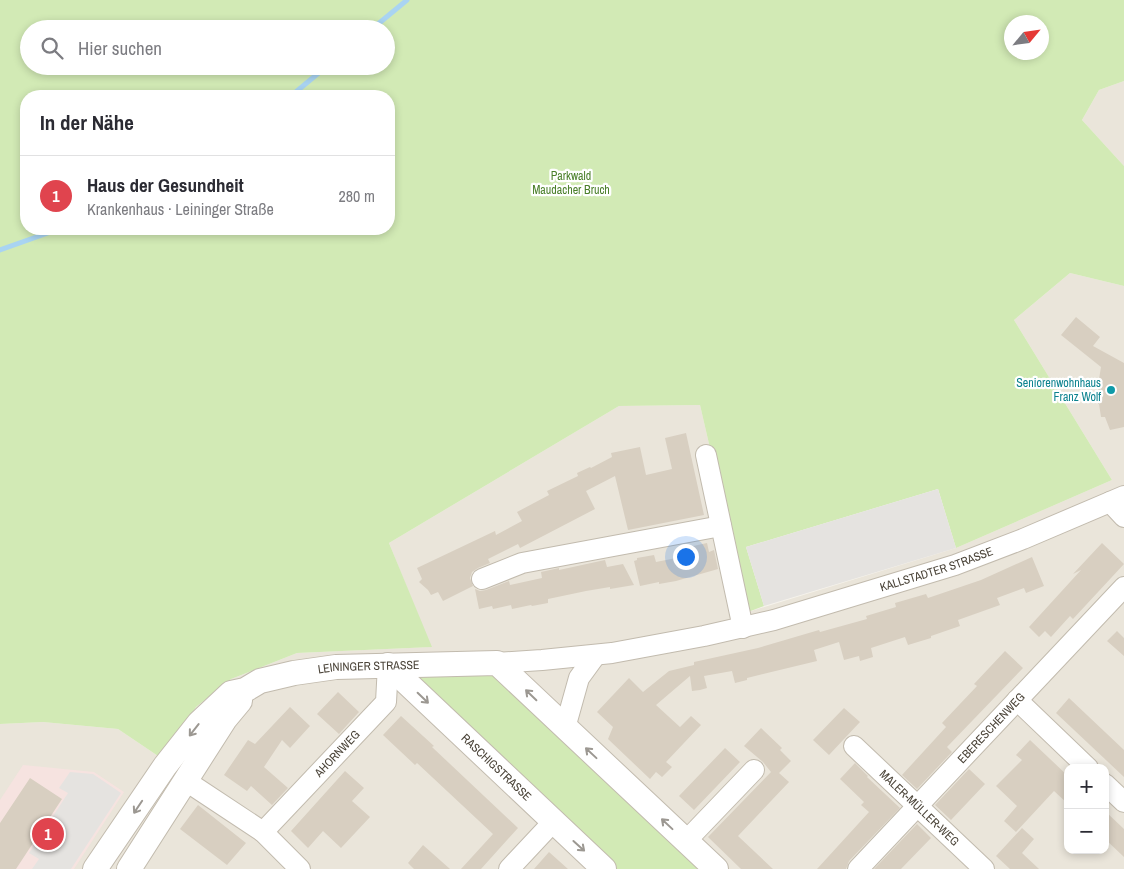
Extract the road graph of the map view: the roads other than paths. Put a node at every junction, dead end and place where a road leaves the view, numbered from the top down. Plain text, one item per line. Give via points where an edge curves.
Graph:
1 (706, 455) dead end
2 (1117, 499) edge
3 (1124, 517) edge
4 (721, 526) junction
5 (482, 579) dead end
6 (1121, 595) edge
7 (743, 628) junction
8 (595, 656) junction
9 (497, 663) junction
10 (388, 665) junction
11 (244, 690) junction
12 (1017, 700) junction
13 (565, 728) junction
14 (854, 746) dead end
15 (1084, 764) edge
16 (165, 766) junction
17 (754, 770) dead end
18 (186, 781) junction
19 (1109, 788) edge
20 (1124, 802) edge
21 (918, 806) junction
22 (553, 822) junction
23 (263, 832) junction
24 (686, 841) junction
25 (95, 869) edge
26 (129, 869) edge
27 (300, 869) edge
28 (509, 869) edge
29 (604, 869) edge
30 (716, 869) edge
31 (858, 869) edge
32 (984, 869) edge

1 - 4 street
2 - 3 street
2 - 7 street, KALLSTADTER STRASSE via 955,565
4 - 5 street via 522,563
4 - 7 street
6 - 12 street, EBERESCHENWEG
7 - 8 street, KALLSTADTER STRASSE
8 - 9 street, KALLSTADTER STRASSE
8 - 13 street via 579,678
9 - 10 street, LEININGER STRASSE
13 -> 9 street
10 - 11 street, LEININGER STRASSE via 336,666 294,673 260,681
10 -> 22 street, RASCHIGSTRASSE
10 - 23 street, AHORNWEG via 386,702
11 -> 16 street, LEININGER STRASSE via 231,694 199,723
11 - 18 street
12 - 15 street
12 - 21 street, EBERESCHENWEG
24 -> 13 street
14 - 21 street, MALER-MÜLLER-WEG
16 - 18 street
16 -> 25 street, LEININGER STRASSE
17 - 24 street
18 - 23 street
18 - 26 street
19 - 20 street
21 - 31 street, EBERESCHENWEG
21 - 32 street, MALER-MÜLLER-WEG
22 - 28 street
22 -> 29 street, RASCHIGSTRASSE
23 - 27 street
24 - 30 street

